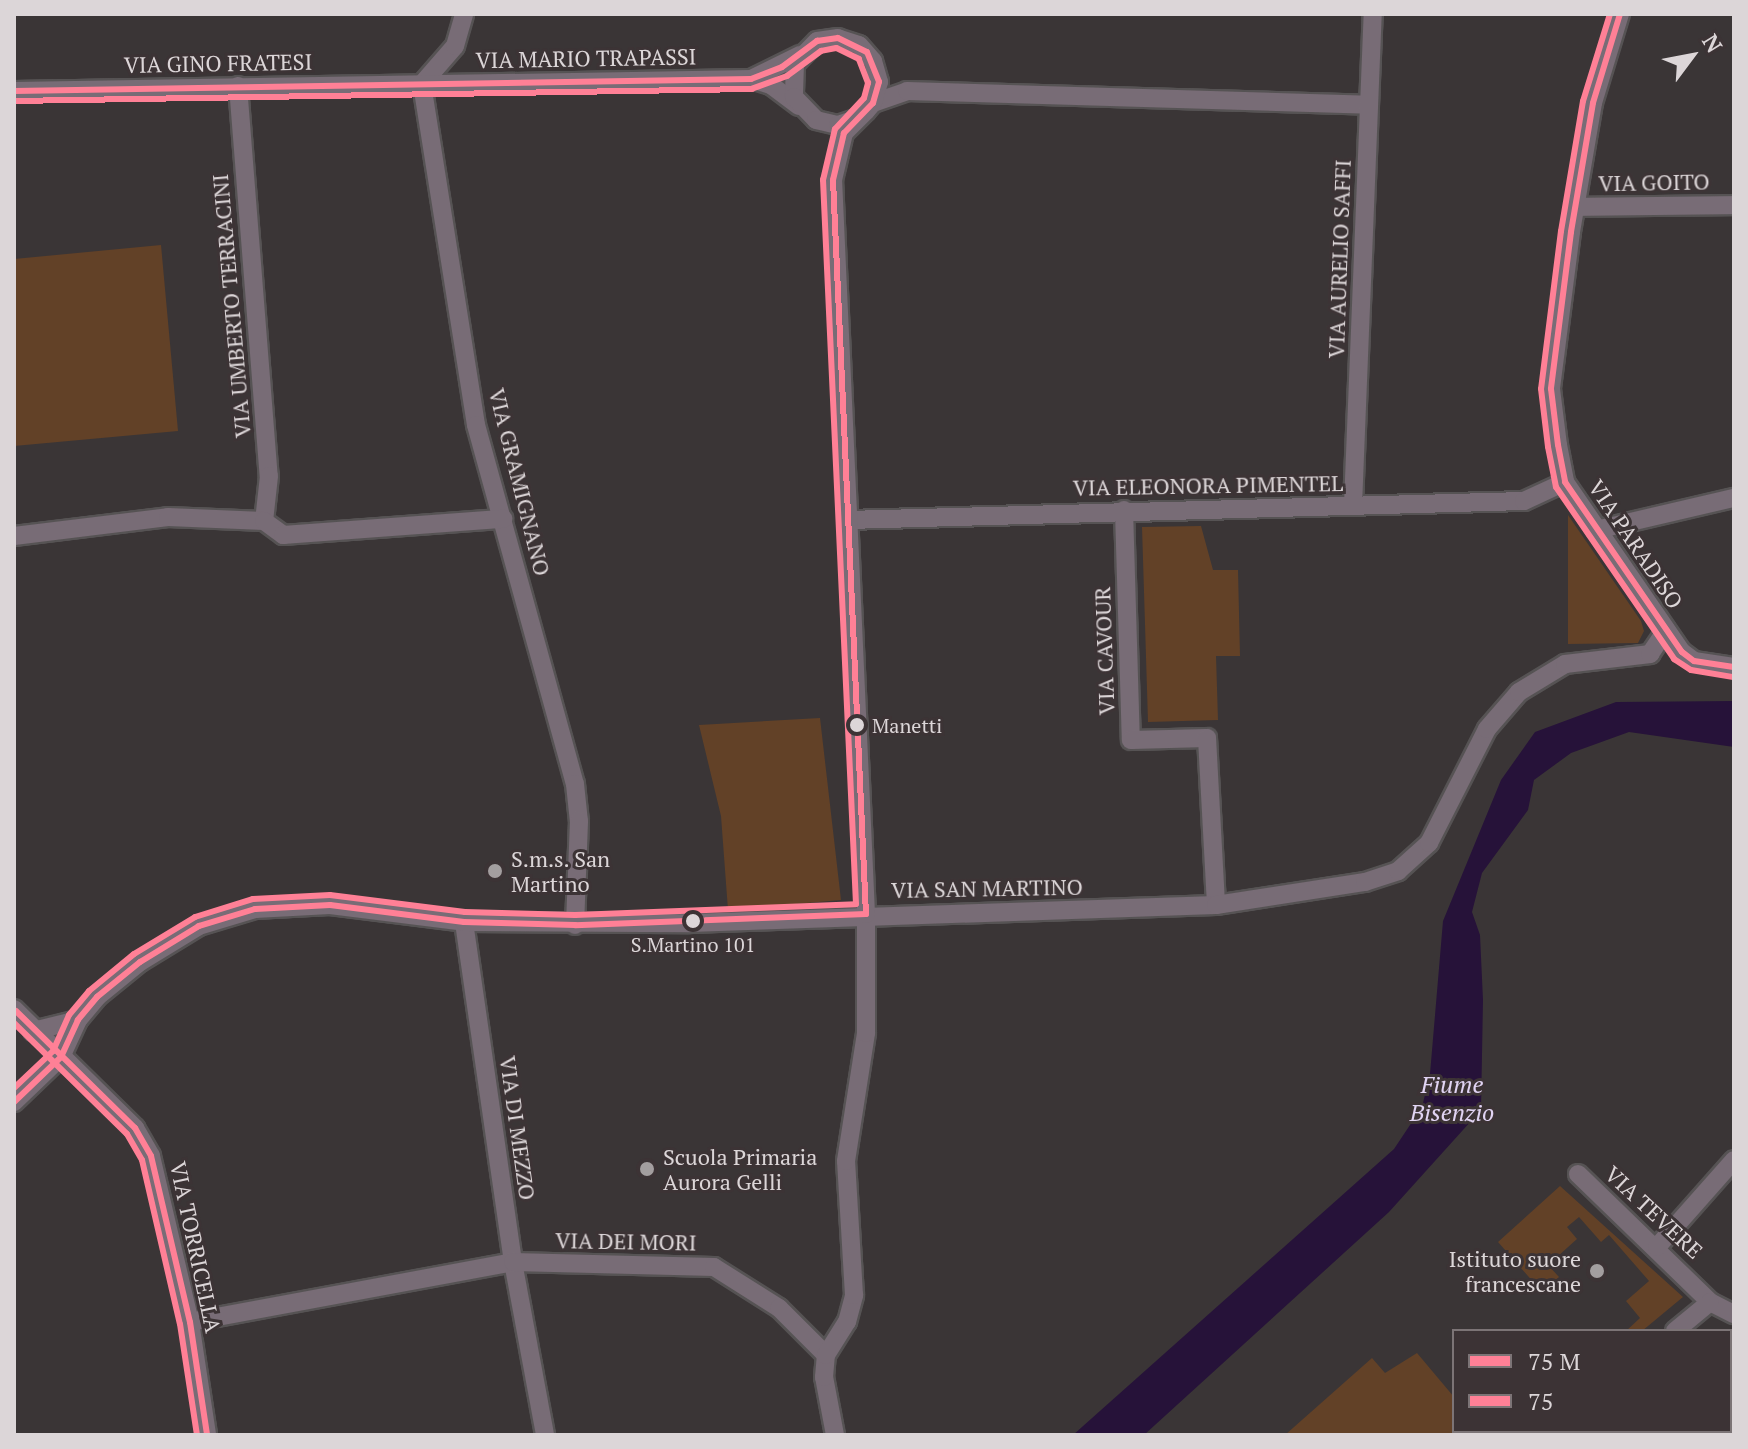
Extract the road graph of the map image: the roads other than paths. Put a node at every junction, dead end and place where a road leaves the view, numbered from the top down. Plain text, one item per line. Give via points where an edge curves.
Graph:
1 (464, 14) edge
2 (1373, 14) edge
3 (1620, 14) edge
4 (800, 55) junction
5 (877, 71) junction
6 (751, 79) junction
7 (422, 84) junction
8 (238, 86) junction
9 (14, 91) edge
10 (907, 91) junction
11 (873, 103) junction
12 (1369, 105) junction
13 (803, 110) junction
14 (858, 118) junction
15 (833, 180) junction
16 (1734, 205) edge
17 (1575, 207) junction
18 (1565, 482) junction
19 (1734, 498) edge
20 (1353, 505) junction
21 (1124, 510) junction
22 (503, 519) junction
23 (848, 520) junction
24 (264, 521) junction
25 (1596, 530) junction
26 (14, 536) edge
27 (1666, 630) junction
28 (1734, 667) edge
29 (1216, 905) junction
30 (866, 914) junction
31 (464, 922) junction
32 (575, 925) junction
33 (14, 1009) edge
34 (78, 1020) junction
35 (33, 1031) junction
36 (61, 1057) junction
37 (14, 1102) edge
38 (1734, 1160) edge
39 (1578, 1174) dead end
40 (1657, 1247) junction
41 (513, 1262) junction
42 (1710, 1302) junction
43 (1734, 1314) edge
44 (190, 1322) junction
45 (1677, 1329) edge
46 (826, 1355) junction
47 (207, 1435) edge
48 (545, 1435) edge
49 (835, 1435) edge

1 - 7 street via 455,46
2 - 12 street, VIA AURELIO SAFFI
3 - 17 street, VIA PARADISO via 1593,103
4 - 5 street via 817,41 849,40 867,52
4 - 6 street, VIA MARIO TRAPASSI
4 - 13 street via 792,75
5 - 10 street
5 - 11 street
6 - 7 street, VIA MARIO TRAPASSI
6 - 13 street, VIA MARIO TRAPASSI via 771,85
7 - 8 street, VIA GINO FRATESI
7 - 22 street, VIA GRAMIGNANO via 476,425
8 - 9 street, VIA GINO FRATESI
8 - 24 street, VIA UMBERTO TERRACINI via 269,476
10 - 11 street
10 - 12 street
11 - 14 street
12 - 20 street, VIA AURELIO SAFFI
13 - 14 street via 827,124
13 - 15 street via 825,139
14 - 15 street via 839,146
15 - 23 street
16 - 17 street, VIA GOITO
17 - 18 street, VIA PARADISO via 1551,389
18 - 20 street, VIA ELEONORA PIMENTEL via 1528,501
18 - 25 street, VIA PARADISO
19 - 25 street
20 - 21 street, VIA ELEONORA PIMENTEL
21 - 23 street, VIA ELEONORA PIMENTEL
21 - 29 street, VIA CAVOUR via 1131,740 1207,738
22 - 24 street via 283,535
22 - 32 street, VIA GRAMIGNANO via 575,784
23 - 30 street
24 - 26 street via 168,517
25 - 27 street, VIA PARADISO
27 - 28 street, VIA PARADISO via 1690,659
27 - 29 street, VIA SAN MARTINO via 1650,654 1565,664 1519,692 1487,729 1438,830 1398,871 1365,882
29 - 30 street, VIA SAN MARTINO
30 - 32 street, VIA SAN MARTINO
30 - 46 street via 866,1033 846,1161 854,1295 847,1322
31 - 32 street, VIA SAN MARTINO
31 - 34 street, VIA SAN MARTINO via 330,905 237,913 154,951 97,997
31 - 41 street, VIA DI MEZZO
33 - 35 street, VIA TORRICELLA
34 - 35 street
34 - 36 street, VIA SAN MARTINO
35 - 36 street, VIA TORRICELLA
36 - 37 street, VIA SAN MARTINO
36 - 44 street, VIA TORRICELLA via 135,1128 151,1156
38 - 40 street
39 - 40 street, VIA TEVERE
40 - 42 street, VIA TEVERE
41 - 44 street, VIA DEI MORI
41 - 46 street, VIA DEI MORI via 714,1267 779,1308
41 - 48 street, VIA DI MEZZO
42 - 43 street, VIA TEVERE
42 - 45 street
44 - 47 street, VIA TORRICELLA
46 - 49 street via 824,1377

